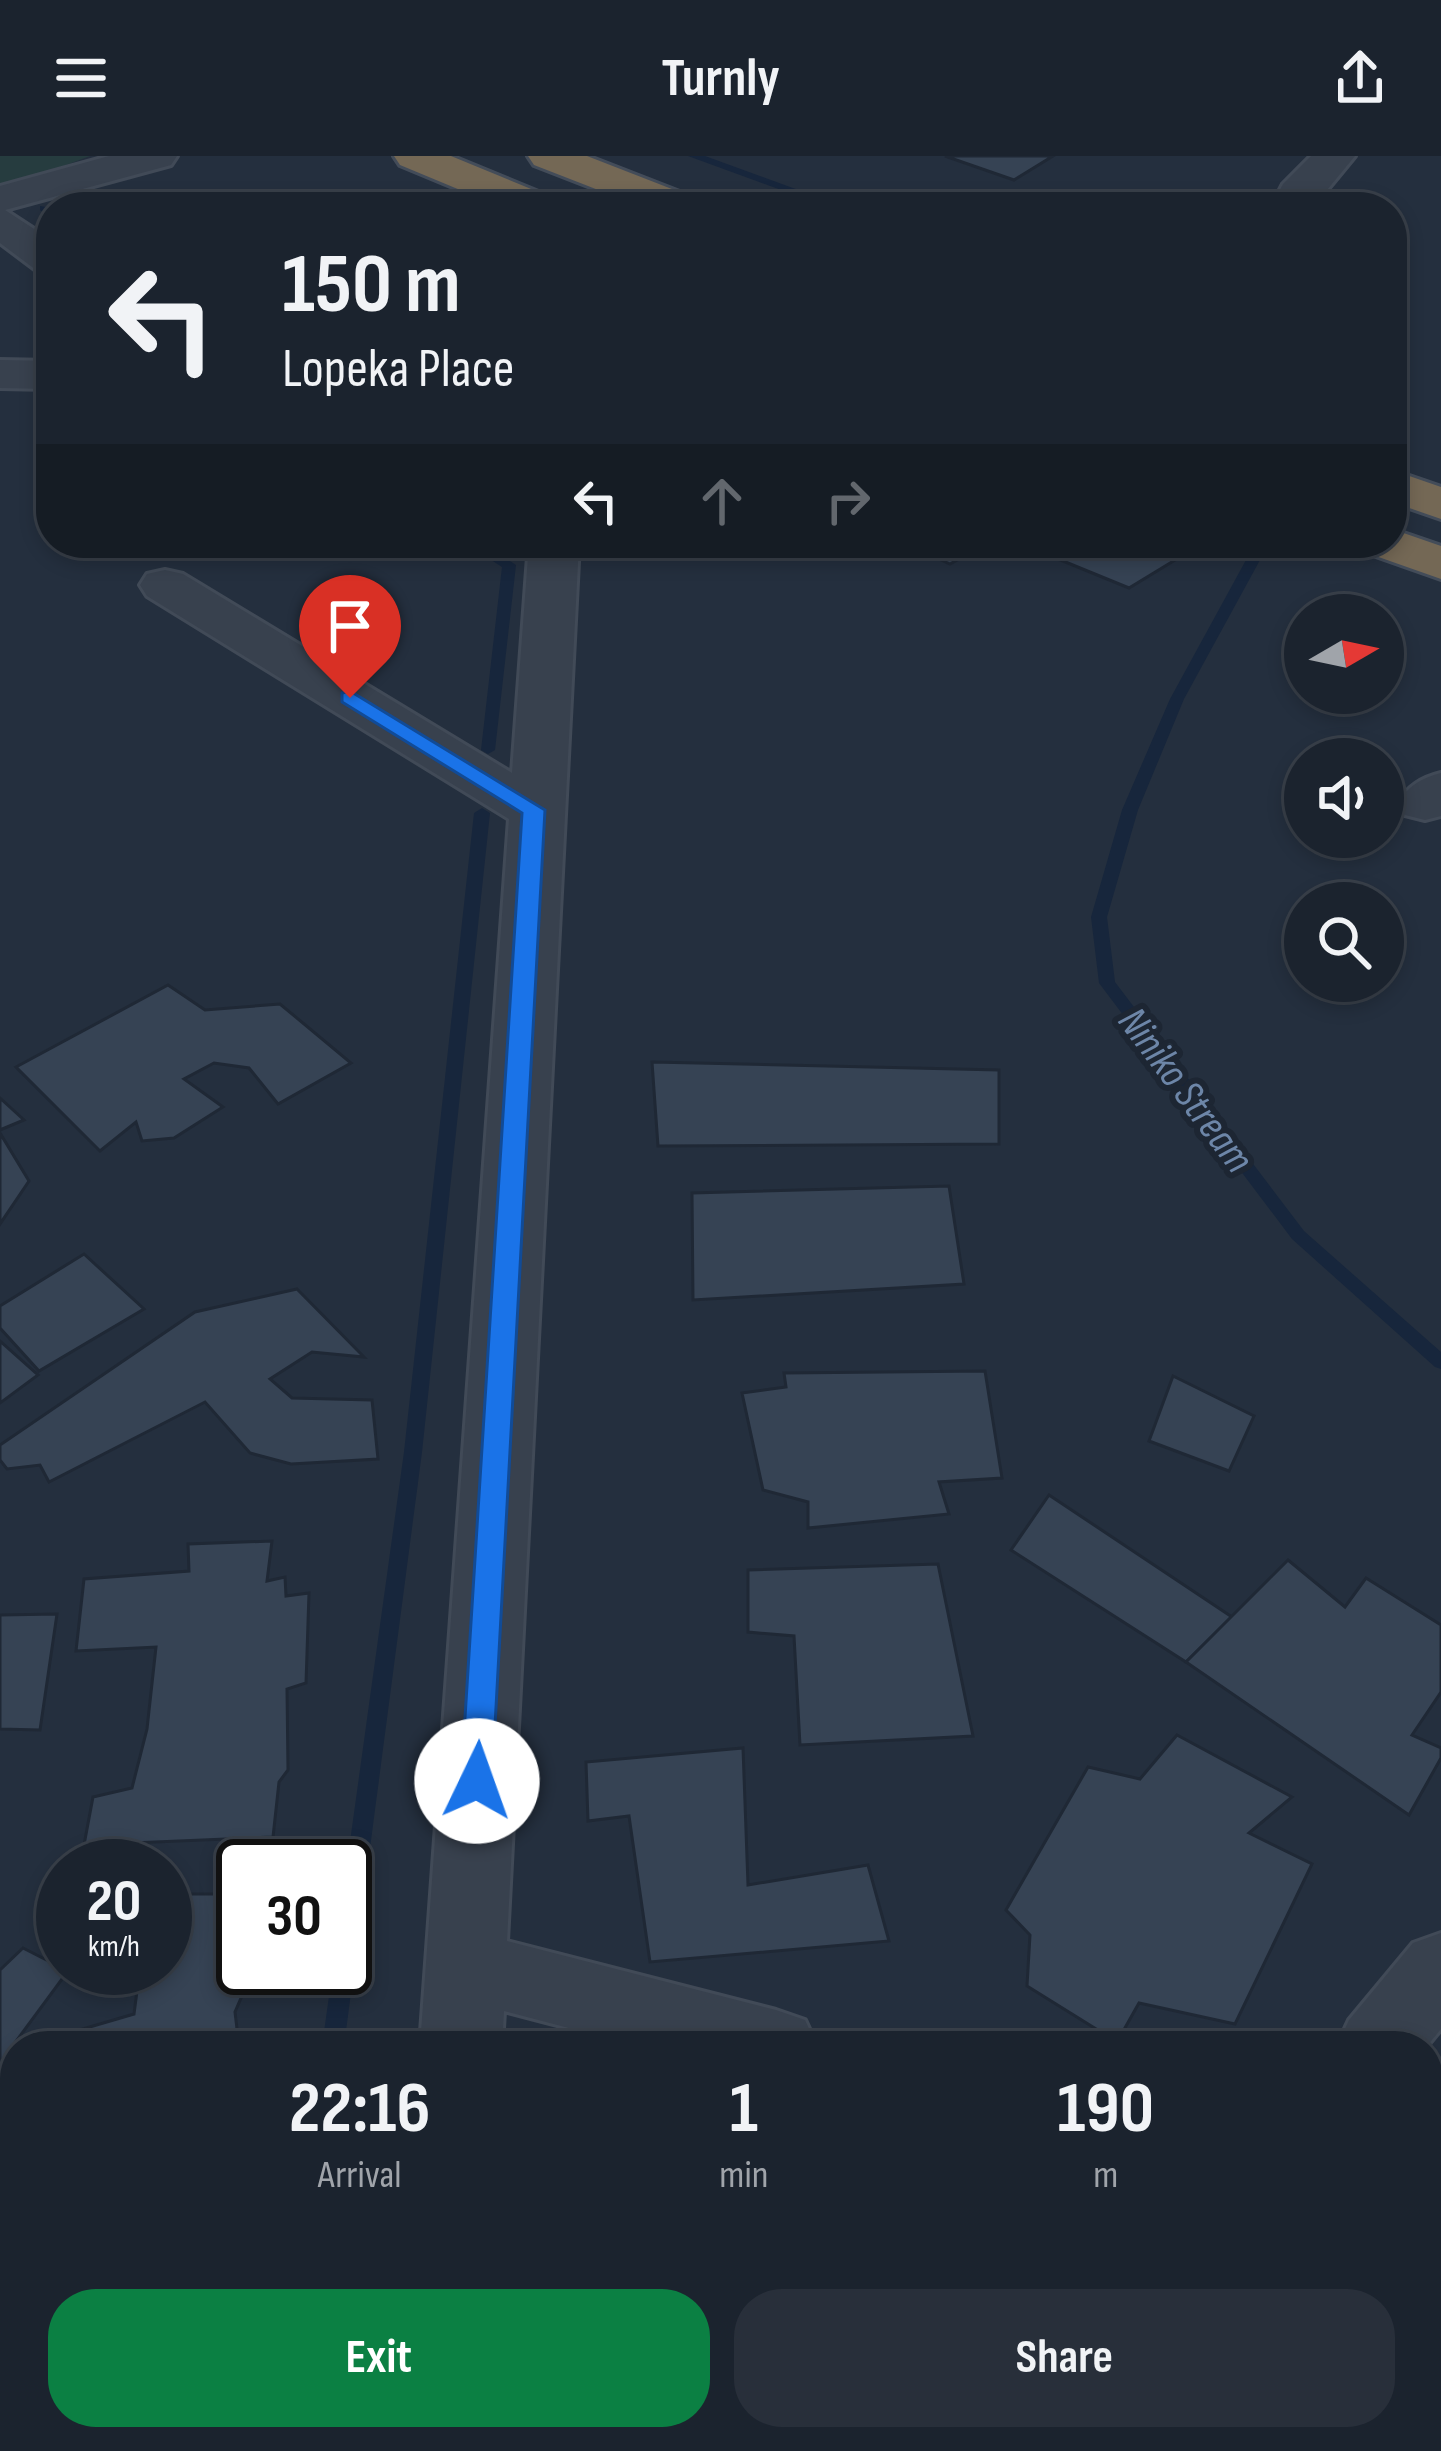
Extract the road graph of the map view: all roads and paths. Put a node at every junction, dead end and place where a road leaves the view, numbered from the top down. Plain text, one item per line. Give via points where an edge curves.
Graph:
1 (156, 156) edge
2 (415, 156) edge
3 (549, 156) edge
4 (1334, 156) edge
5 (502, 192) edge
6 (641, 192) edge
7 (1299, 192) edge
8 (0, 199) edge
9 (0, 222) edge
10 (36, 250) edge
11 (0, 374) edge
12 (36, 375) edge
13 (1407, 491) edge
14 (1441, 503) edge
15 (1407, 551) edge
16 (553, 558) edge
17 (1441, 564) edge
18 (165, 585) dead end
19 (534, 810) junction
20 (466, 1966) junction
21 (1441, 1968) edge
22 (462, 2031) edge
23 (718, 2031) edge
24 (1390, 2031) edge

1 - 8 street
2 - 5 highway
3 - 6 highway
4 - 7 street
9 - 10 street
11 - 12 street
13 - 14 highway
15 - 17 highway
16 - 19 street
18 - 19 street
19 - 20 street
20 - 22 street
20 - 23 street
21 - 24 street

